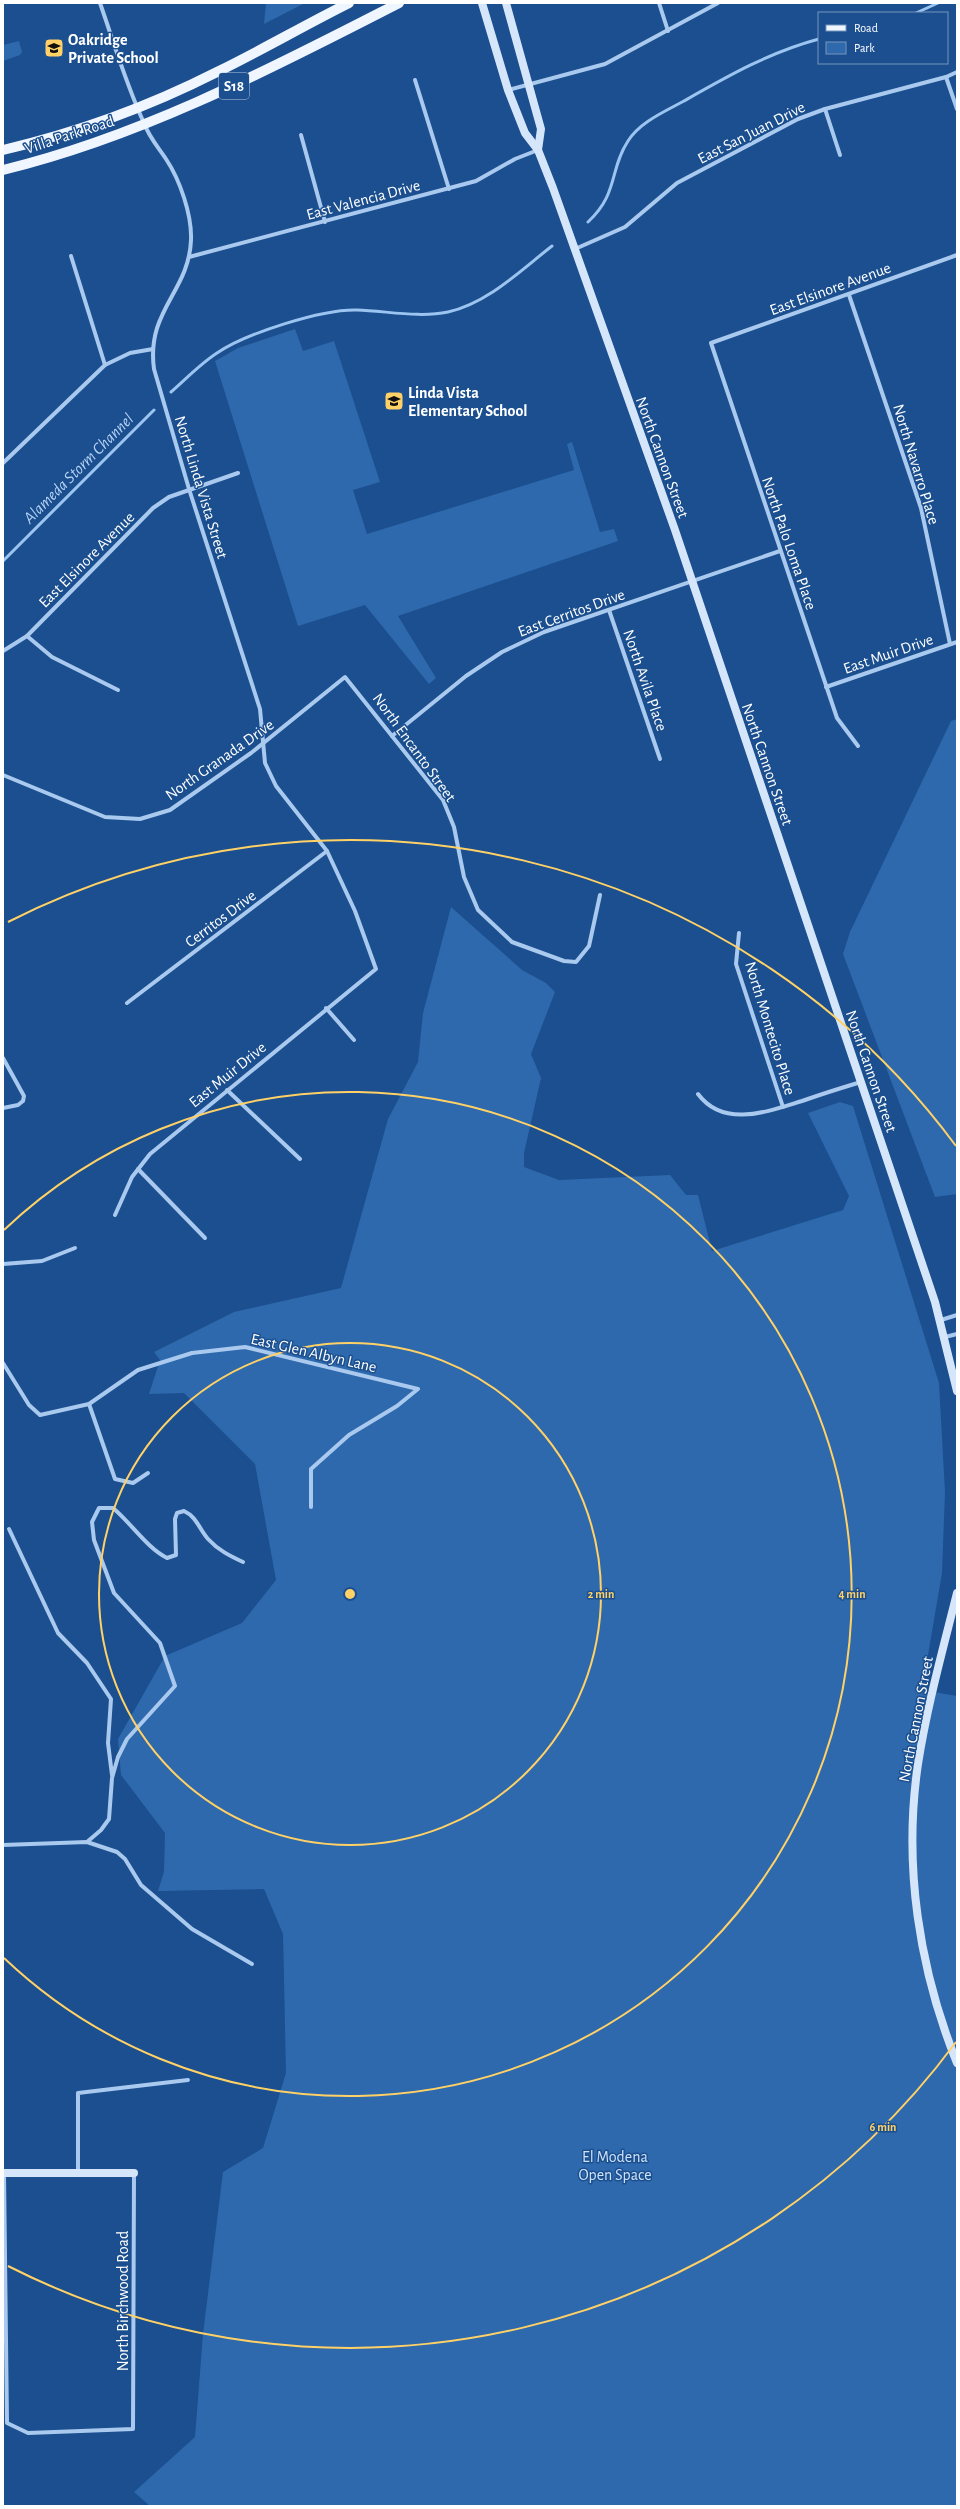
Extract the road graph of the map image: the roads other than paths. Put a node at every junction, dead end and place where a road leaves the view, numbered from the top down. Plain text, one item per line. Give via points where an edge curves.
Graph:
1 (100, 3) edge
2 (349, 3) edge
3 (399, 3) edge
4 (482, 3) edge
5 (506, 3) edge
6 (659, 3) edge
7 (718, 3) edge
8 (668, 31) junction
9 (957, 72) edge
10 (946, 77) junction
11 (415, 80) dead end
12 (527, 84) junction
13 (508, 90) junction
14 (137, 108) junction
15 (825, 109) junction
16 (957, 109) edge
17 (144, 125) junction
18 (301, 135) dead end
19 (3, 150) edge
20 (538, 150) junction
21 (840, 155) dead end
22 (3, 170) edge
23 (449, 189) junction
24 (325, 222) junction
25 (574, 249) junction
26 (957, 255) edge
27 (71, 256) dead end
28 (189, 257) junction
29 (849, 295) junction
30 (711, 343) joint
31 (153, 349) junction
32 (105, 364) junction
33 (3, 463) edge
34 (238, 472) dead end
35 (188, 489) junction
36 (780, 550) junction
37 (692, 581) junction
38 (609, 610) junction
39 (27, 636) junction
40 (957, 642) edge
41 (950, 644) junction
42 (3, 651) edge
43 (345, 677) joint
44 (826, 687) junction
45 (118, 690) dead end
46 (392, 736) junction
47 (264, 744) junction
48 (858, 746) dead end
49 (660, 759) dead end
50 (3, 774) edge
51 (327, 851) junction
52 (600, 895) dead end
53 (739, 933) dead end
54 (376, 969) joint
55 (127, 1003) dead end
56 (326, 1008) junction
57 (354, 1040) dead end
58 (3, 1058) edge
59 (861, 1082) junction
60 (228, 1090) junction
61 (698, 1094) dead end
62 (783, 1107) junction
63 (3, 1108) edge
64 (300, 1159) dead end
65 (138, 1169) junction
66 (115, 1215) dead end
67 (205, 1238) dead end
68 (75, 1248) dead end
69 (3, 1264) edge
70 (957, 1315) edge
71 (940, 1320) junction
72 (957, 1334) edge
73 (945, 1337) junction
74 (3, 1363) edge
75 (957, 1391) edge
76 (89, 1404) junction
77 (148, 1473) dead end
78 (311, 1507) dead end
79 (9, 1529) dead end
80 (243, 1562) dead end
81 (957, 1593) edge
82 (112, 1778) junction
83 (87, 1842) junction
84 (3, 1845) edge
85 (252, 1964) dead end
86 (957, 2063) edge
87 (188, 2080) dead end
88 (4, 2173) edge
89 (78, 2173) junction
90 (134, 2174) joint

1 - 14 street, North Linda Vista Street
2 - 14 main road, S18 via 218,72
3 - 17 main road, S18 via 227,89
4 - 13 main road, North Cannon Street
5 - 12 main road, North Cannon Street
6 - 8 street
7 - 8 street
8 - 12 street via 605,64
9 - 10 street, East San Juan Drive
10 - 15 street, East San Juan Drive
10 - 16 street
11 - 23 street
12 - 13 street
12 - 20 main road, North Cannon Street via 540,129
13 - 20 main road, North Cannon Street via 524,133
14 - 17 street, North Linda Vista Street
14 - 19 main road, Villa Park Road / S18 via 65,133
15 - 21 street
15 - 25 street, East San Juan Drive via 798,119 677,183 625,227
17 - 22 main road, Villa Park Road / S18
17 - 28 street, North Linda Vista Street via 173,171 178,184 189,224
18 - 24 street
20 - 23 street, East Valencia Drive via 514,159 476,182
20 - 25 main road, North Cannon Street
23 - 24 street, East Valencia Drive
24 - 28 street, East Valencia Drive
25 - 37 main road, North Cannon Street
26 - 29 street, East Elsinore Avenue
27 - 32 street
28 - 31 street, North Linda Vista Street via 178,285 161,314
29 - 30 street, East Elsinore Avenue
29 - 41 street, North Navarro Place via 921,508
30 - 36 street, North Palo Loma Place
31 - 32 street via 130,353
31 - 35 street, North Linda Vista Street via 154,369
32 - 33 street
34 - 35 street, East Elsinore Avenue
35 - 39 street, East Elsinore Avenue via 169,497 154,508
35 - 47 street, North Linda Vista Street via 260,708
36 - 37 street, East Cerritos Drive
36 - 44 street, North Palo Loma Place
37 - 38 street, East Cerritos Drive
37 - 59 main road, North Cannon Street
38 - 46 street, East Cerritos Drive via 544,632 502,652 466,676
38 - 49 street, North Avila Place
39 - 42 street, East Elsinore Avenue
39 - 45 street via 52,657
40 - 41 street, East Muir Drive
41 - 44 street, East Muir Drive
43 - 46 street, North Encanto Street
43 - 47 street, North Granada Drive
44 - 48 street, North Palo Loma Place via 837,718
46 - 52 street, North Encanto Street via 443,800 454,827 464,877 478,910 512,942 564,961 576,962 589,946
47 - 50 street, North Granada Drive via 170,810 140,819 105,817
47 - 51 street, North Linda Vista Street via 265,763 276,786
51 - 54 street, North Linda Vista Street via 355,911
51 - 55 street, Cerritos Drive
53 - 62 street, North Montecito Place via 736,964
54 - 56 street, East Muir Drive
56 - 57 street
56 - 60 street, East Muir Drive
58 - 63 street via 24,1096 23,1102 18,1106
59 - 62 street
59 - 71 main road, North Cannon Street
60 - 64 street
60 - 65 street, East Muir Drive via 150,1154
61 - 62 street via 709,1106 726,1113 750,1115
65 - 66 street, East Muir Drive
65 - 67 street
68 - 69 street via 42,1261
70 - 71 street
71 - 73 main road, North Cannon Street
72 - 73 street
73 - 75 main road, North Cannon Street
74 - 76 street, East Glen Albyn Lane via 29,1405 40,1415
76 - 77 street via 115,1478 132,1483
76 - 78 street, East Glen Albyn Lane via 138,1370 192,1353 245,1347 418,1389 398,1406 349,1435 311,1469
79 - 82 street via 58,1633 87,1663 111,1699 108,1743
80 - 82 street via 226,1554 208,1539 193,1515 184,1511 178,1513 175,1519 176,1555 167,1558 158,1553 130,1522 113,1508 99,1508 92,1522 94,1540 114,1593 160,1643 175,1686 127,1739
81 - 86 main road, North Cannon Street via 918,1764 913,1847 914,1885 925,1963 936,2007
82 - 83 street via 109,1819
83 - 84 street
83 - 85 street via 117,1852 125,1859 141,1885 192,1929
87 - 89 street via 78,2093
88 - 89 main road
88 - 90 street, North Birchwood Road via 7,2422 28,2433 133,2429
89 - 90 main road

